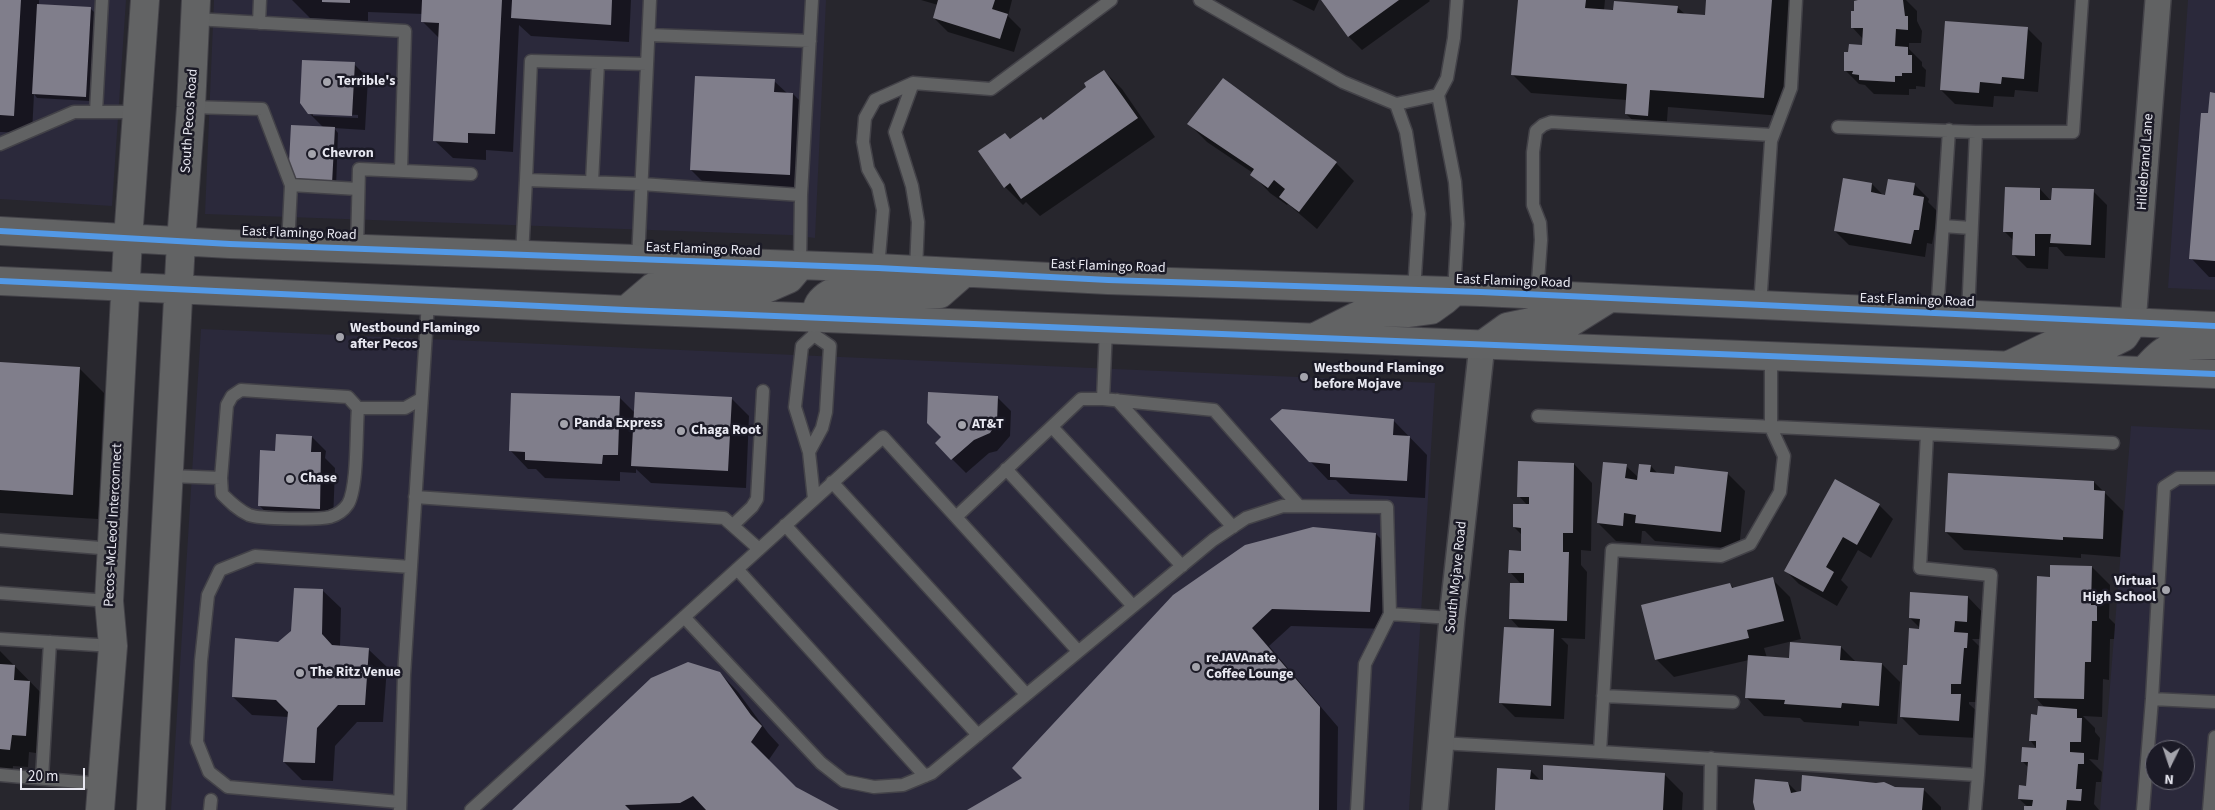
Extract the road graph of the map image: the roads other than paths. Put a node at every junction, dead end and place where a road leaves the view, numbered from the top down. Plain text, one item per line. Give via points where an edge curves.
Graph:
1 (102, 0) edge
2 (145, 0) edge
3 (260, 0) edge
4 (650, 0) edge
5 (812, 0) edge
6 (1111, 0) edge
7 (1200, 0) edge
8 (1457, 0) edge
9 (1796, 0) edge
10 (2082, 0) edge
11 (2158, 0) edge
12 (195, 10) edge
13 (259, 23) junction
14 (648, 35) junction
15 (810, 41) junction
16 (598, 63) junction
17 (647, 64) junction
18 (913, 83) junction
19 (1438, 95) junction
20 (1396, 104) junction
21 (192, 107) junction
22 (96, 112) junction
23 (138, 112) junction
24 (1838, 127) dead end
25 (1949, 130) junction
26 (1976, 132) junction
27 (1772, 135) junction
28 (0, 144) edge
29 (401, 171) junction
30 (470, 174) dead end
31 (526, 180) junction
32 (592, 182) junction
33 (641, 184) junction
34 (291, 185) junction
35 (358, 189) junction
36 (802, 194) junction
37 (1943, 226) junction
38 (1972, 228) junction
39 (0, 232) edge
40 (128, 239) junction
41 (181, 242) junction
42 (288, 246) junction
43 (357, 248) junction
44 (522, 255) junction
45 (638, 260) junction
46 (800, 266) junction
47 (878, 268) junction
48 (916, 270) junction
49 (964, 273) junction
50 (0, 282) edge
51 (126, 287) junction
52 (179, 290) junction
53 (1414, 291) junction
54 (1454, 292) junction
55 (1537, 295) junction
56 (1610, 298) junction
57 (428, 302) junction
58 (1760, 306) junction
59 (626, 310) junction
60 (1937, 315) junction
61 (1968, 315) junction
62 (2133, 323) junction
63 (2215, 326) edge
64 (815, 327) junction
65 (1106, 329) junction
66 (1314, 338) junction
67 (2215, 344) edge
68 (1482, 345) junction
69 (1771, 356) junction
70 (2007, 366) junction
71 (2144, 372) junction
72 (2215, 374) edge
73 (764, 391) dead end
74 (422, 399) junction
75 (1103, 399) junction
76 (1117, 400) junction
77 (358, 408) junction
78 (1538, 416) dead end
79 (1052, 427) junction
80 (1771, 428) junction
81 (1926, 434) junction
82 (2113, 443) dead end
83 (809, 452) junction
84 (1006, 469) junction
85 (170, 476) junction
86 (221, 478) junction
87 (2215, 478) edge
88 (832, 482) junction
89 (416, 497) junction
90 (814, 499) junction
91 (1299, 506) junction
92 (956, 516) junction
93 (733, 525) junction
94 (785, 525) junction
95 (1233, 527) junction
96 (0, 540) edge
97 (113, 549) junction
98 (759, 549) junction
99 (1182, 566) junction
100 (411, 567) junction
101 (737, 569) junction
102 (0, 593) edge
103 (109, 600) junction
104 (1133, 606) junction
105 (1390, 614) junction
106 (684, 617) junction
107 (1452, 618) junction
108 (0, 639) edge
109 (50, 642) junction
110 (113, 646) junction
111 (1078, 651) junction
112 (1026, 694) junction
113 (1603, 696) junction
114 (2152, 699) junction
115 (1732, 702) dead end
116 (2215, 702) edge
117 (978, 735) junction
118 (2215, 737) edge
119 (1440, 744) junction
120 (1600, 752) junction
121 (1711, 758) junction
122 (1978, 774) junction
123 (0, 775) edge
124 (925, 776) junction
125 (42, 778) junction
126 (2213, 780) edge
127 (101, 797) edge
128 (400, 806) edge
129 (151, 810) edge
130 (473, 810) edge
131 (1357, 810) edge
132 (1435, 810) edge
133 (1710, 810) edge
134 (1975, 810) edge
135 (2144, 810) edge
136 (2209, 810) edge

1 - 22 lane
2 - 23 main road
3 - 13 lane
4 - 14 lane
5 - 15 lane
6 - 18 lane via 991,89
7 - 20 lane via 1343,82
8 - 19 lane via 1447,78
9 - 27 lane via 1791,88
10 - 26 lane via 2073,132
11 - 62 street, Hildebrand Lane
12 - 13 lane
12 - 21 main road, South Pecos Road
13 - 29 lane via 406,31
14 - 15 lane
14 - 17 lane
15 - 36 lane
16 - 17 lane
16 - 31 lane via 531,61
16 - 32 lane
17 - 33 lane
18 - 47 lane via 875,100 865,118 863,142 882,210
18 - 48 lane via 896,132 912,186 918,222
19 - 20 lane
19 - 54 lane via 1458,224
20 - 53 lane via 1406,132 1419,214
21 - 34 lane via 262,109
21 - 41 main road, South Pecos Road
22 - 23 lane
22 - 28 lane via 74,112
23 - 40 main road
24 - 25 lane
25 - 26 lane
25 - 37 lane
26 - 38 lane
27 - 55 lane via 1551,122 1543,125 1536,132 1533,152 1533,204 1540,223 1541,240
27 - 58 lane
29 - 30 lane
29 - 35 lane via 359,169
31 - 32 lane
31 - 44 lane
32 - 33 lane
33 - 36 lane
33 - 45 lane
34 - 35 lane
34 - 42 lane
35 - 43 lane
36 - 46 lane
37 - 38 lane
37 - 60 lane
38 - 61 lane
39 - 40 main road, East Flamingo Road
40 - 41 main road, East Flamingo Road
40 - 51 main road, Pecos–McLeod Interconnect
41 - 42 main road, East Flamingo Road
41 - 52 main road
42 - 43 main road, East Flamingo Road
43 - 44 main road, East Flamingo Road
44 - 45 main road, East Flamingo Road
45 - 46 main road, East Flamingo Road
46 - 47 main road, East Flamingo Road
46 - 59 main road via 789,279 766,289 653,287
47 - 48 main road, East Flamingo Road
48 - 49 main road, East Flamingo Road
49 - 53 main road, East Flamingo Road
49 - 64 main road via 940,294 831,293 821,298 816,306
50 - 51 main road
51 - 52 main road
51 - 97 main road, Pecos–McLeod Interconnect
52 - 57 main road
52 - 85 main road
53 - 54 main road, East Flamingo Road
54 - 55 main road, East Flamingo Road
54 - 66 main road via 1430,310 1365,312
55 - 56 main road, East Flamingo Road
56 - 58 main road, East Flamingo Road
56 - 68 main road via 1570,323 1530,322 1508,327
57 - 59 main road
57 - 74 lane
58 - 60 main road, East Flamingo Road
59 - 64 main road
60 - 61 main road, East Flamingo Road
61 - 62 main road, East Flamingo Road
62 - 63 main road, East Flamingo Road
62 - 70 main road via 2124,337 2110,344 2057,342
64 - 65 main road
64 - 83 lane via 802,346 796,407
64 - 83 lane via 830,346 826,412 822,428
65 - 66 main road
65 - 75 lane
66 - 68 main road
67 - 71 main road via 2170,346
68 - 69 main road
68 - 107 street, South Mojave Road
69 - 70 main road
69 - 80 lane
70 - 71 main road
71 - 72 main road
73 - 93 lane via 757,499
74 - 77 lane via 405,408
74 - 89 lane
75 - 76 lane
75 - 79 lane via 1081,399
76 - 91 lane via 1214,410
76 - 95 lane
77 - 86 lane via 348,397 240,390 227,405
77 - 86 lane via 353,486 348,503 340,512 314,519 251,516 237,509 222,494
78 - 80 lane
79 - 84 lane
79 - 99 lane
80 - 81 lane
80 - 113 lane via 1784,456 1780,492 1750,544 1721,556 1612,550
81 - 82 lane
81 - 122 lane via 1920,568 1991,575
83 - 90 lane
84 - 92 lane
84 - 104 lane
85 - 86 lane
85 - 129 main road
87 - 114 lane via 2178,478 2164,487
88 - 90 lane
88 - 92 lane via 883,437
88 - 112 lane
89 - 93 lane via 724,518
89 - 100 lane
90 - 94 lane
91 - 95 lane via 1283,506 1246,518
91 - 105 lane via 1387,507
92 - 111 lane
93 - 98 lane
94 - 98 lane
94 - 117 lane
95 - 99 lane
96 - 97 lane
97 - 103 main road, Pecos–McLeod Interconnect
98 - 101 lane
99 - 104 lane
100 - 128 lane
100 - 128 lane via 255,556 220,570 208,595 200,670 197,742 209,772 228,787
101 - 106 lane
101 - 124 lane
102 - 103 lane
103 - 110 main road, Pecos–McLeod Interconnect
104 - 111 lane
105 - 107 lane
105 - 131 lane via 1365,664
106 - 124 lane via 821,762 844,781 874,787 903,785
106 - 130 lane
107 - 119 street, South Mojave Road
108 - 109 lane
109 - 110 lane
109 - 125 lane
110 - 127 main road, Pecos–McLeod Interconnect
111 - 112 lane
112 - 117 lane
113 - 115 lane
113 - 120 lane
114 - 116 lane
114 - 135 lane
117 - 124 lane
118 - 126 lane
119 - 120 lane
119 - 132 street, South Mojave Road
120 - 121 lane
121 - 122 lane
121 - 133 lane
122 - 134 lane
123 - 125 lane
125 - 127 lane
126 - 136 lane

